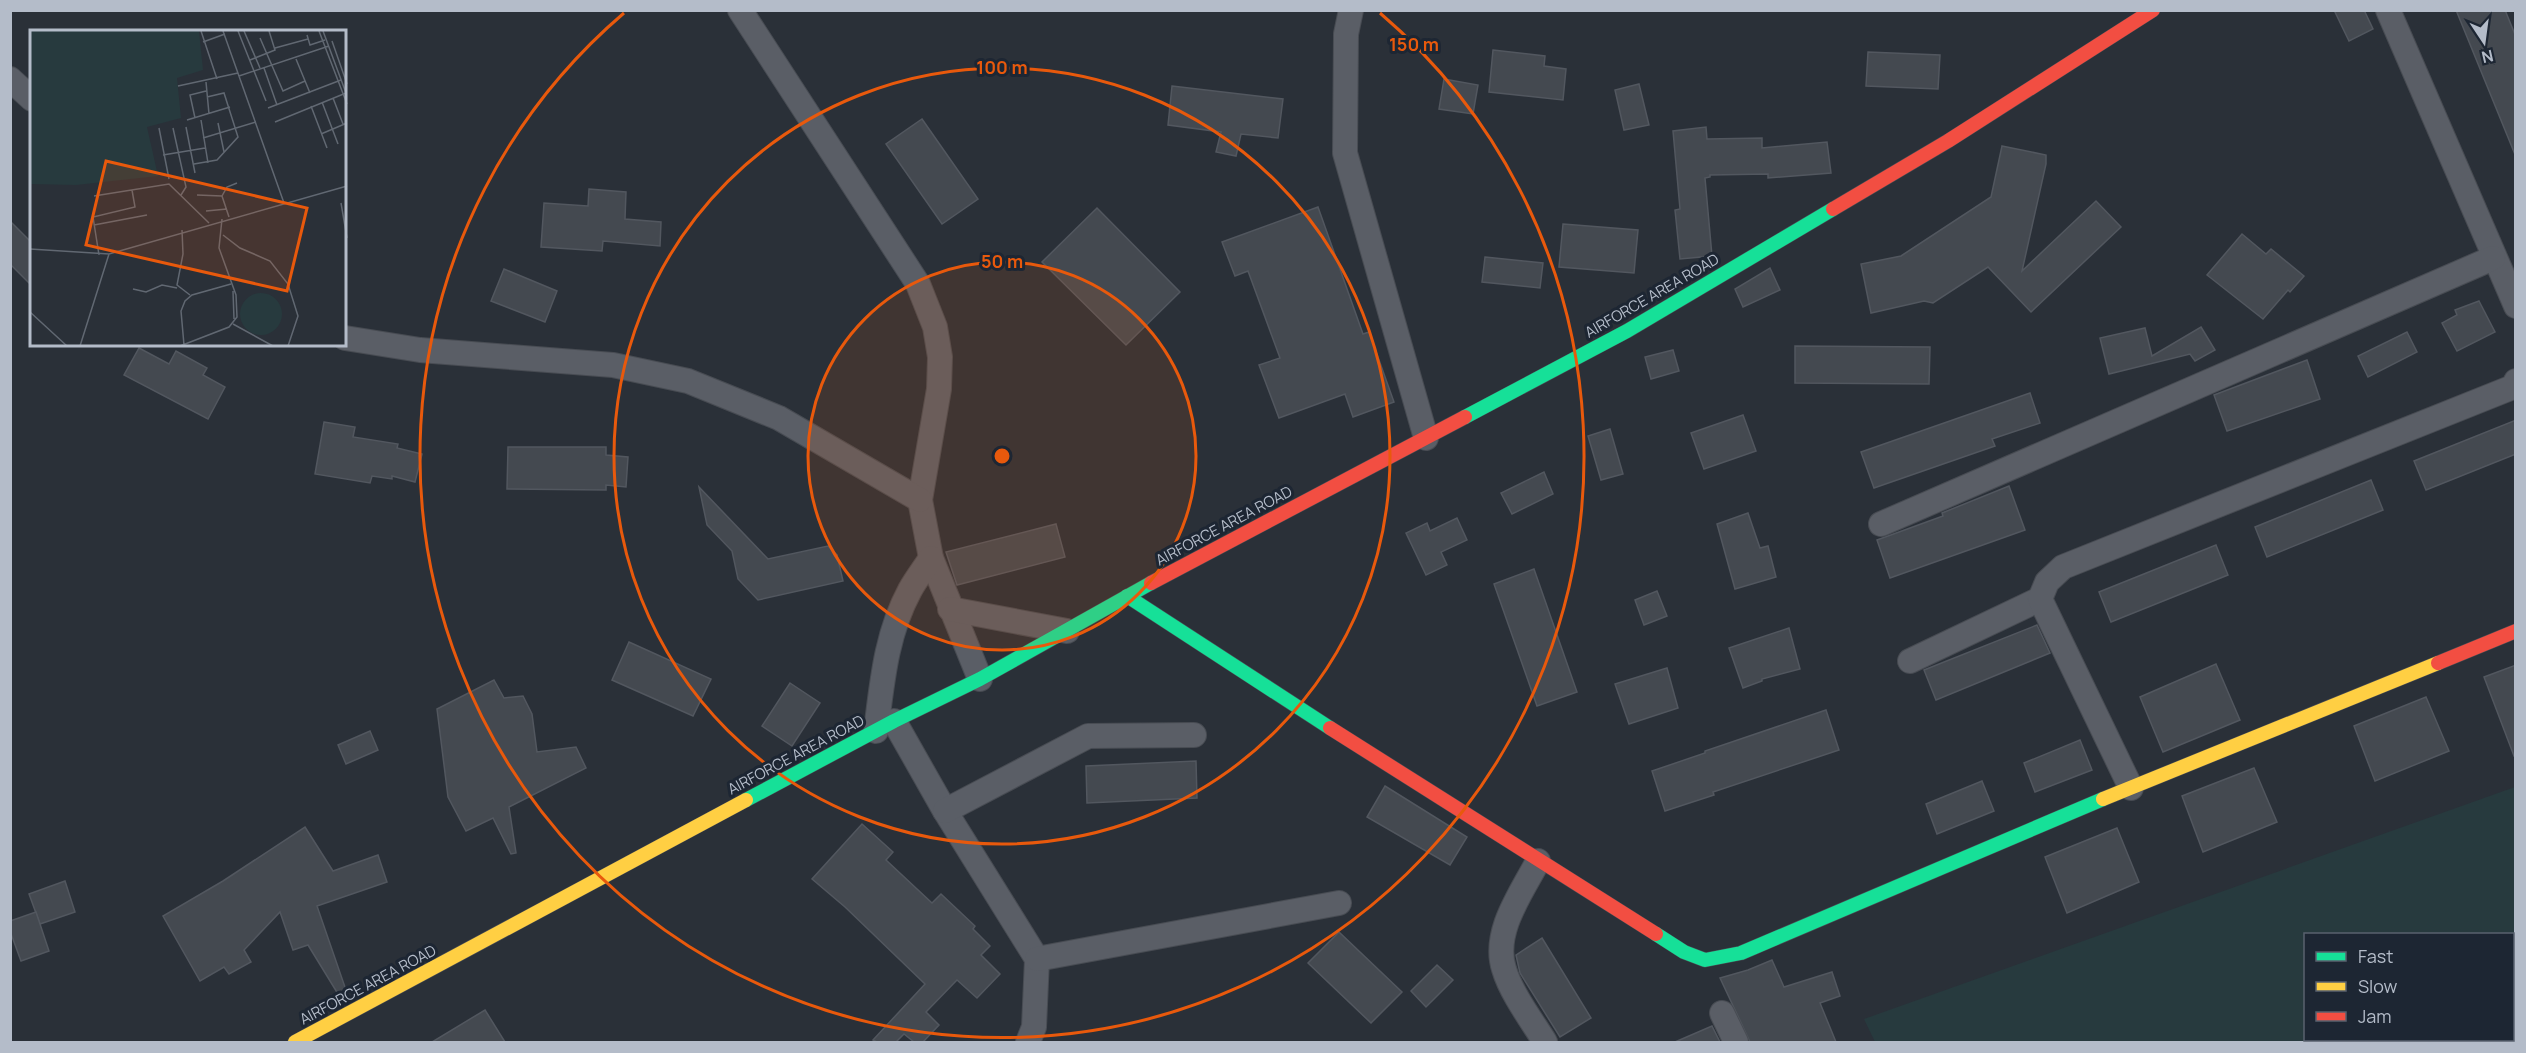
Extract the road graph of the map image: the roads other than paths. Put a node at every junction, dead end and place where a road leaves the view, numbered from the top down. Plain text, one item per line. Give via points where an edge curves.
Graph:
1 (740, 10) edge
2 (1351, 10) edge
3 (2153, 10) edge
4 (2388, 10) edge
5 (10, 79) edge
6 (30, 97) edge
7 (2493, 258) junction
8 (2516, 306) edge
9 (346, 338) edge
10 (2516, 381) edge
11 (1426, 438) junction
12 (920, 500) junction
13 (1881, 524) dead end
14 (931, 558) junction
15 (1127, 597) junction
16 (2040, 599) junction
17 (950, 609) junction
18 (2516, 631) edge
19 (1067, 632) junction
20 (1910, 661) dead end
21 (980, 679) junction
22 (885, 726) junction
23 (1194, 735) dead end
24 (2131, 788) junction
25 (945, 811) junction
26 (1538, 861) junction
27 (1339, 903) dead end
28 (1037, 959) junction
29 (1722, 1013) dead end
30 (295, 1042) edge
31 (1028, 1042) edge
32 (1545, 1042) edge
33 (1736, 1042) edge

1 - 12 street via 918,284 935,327 940,357 939,389
2 - 11 street via 1346,34 1345,153
3 - 11 street, AIRFORCE AREA ROAD via 1948,141 1627,331
4 - 7 street
5 - 6 street
7 - 8 street
7 - 13 street
9 - 12 street via 420,350 613,364 688,381 779,418
10 - 16 street via 2513,387 2063,567 2047,582
11 - 15 street, AIRFORCE AREA ROAD
12 - 14 street
14 - 17 street
14 - 22 street via 910,590 895,624 885,663
15 - 19 street, AIRFORCE AREA ROAD
15 - 26 street
16 - 20 street
16 - 24 street
17 - 19 street
17 - 21 street
18 - 24 street
19 - 21 street, AIRFORCE AREA ROAD
21 - 22 street, AIRFORCE AREA ROAD
22 - 25 street
22 - 30 street, AIRFORCE AREA ROAD
23 - 25 street via 1088,736
24 - 26 street via 1741,952 1705,960 1684,952
25 - 28 street
26 - 32 street via 1508,920 1502,944 1503,969
27 - 28 street
28 - 31 street via 1034,1027
29 - 33 street

